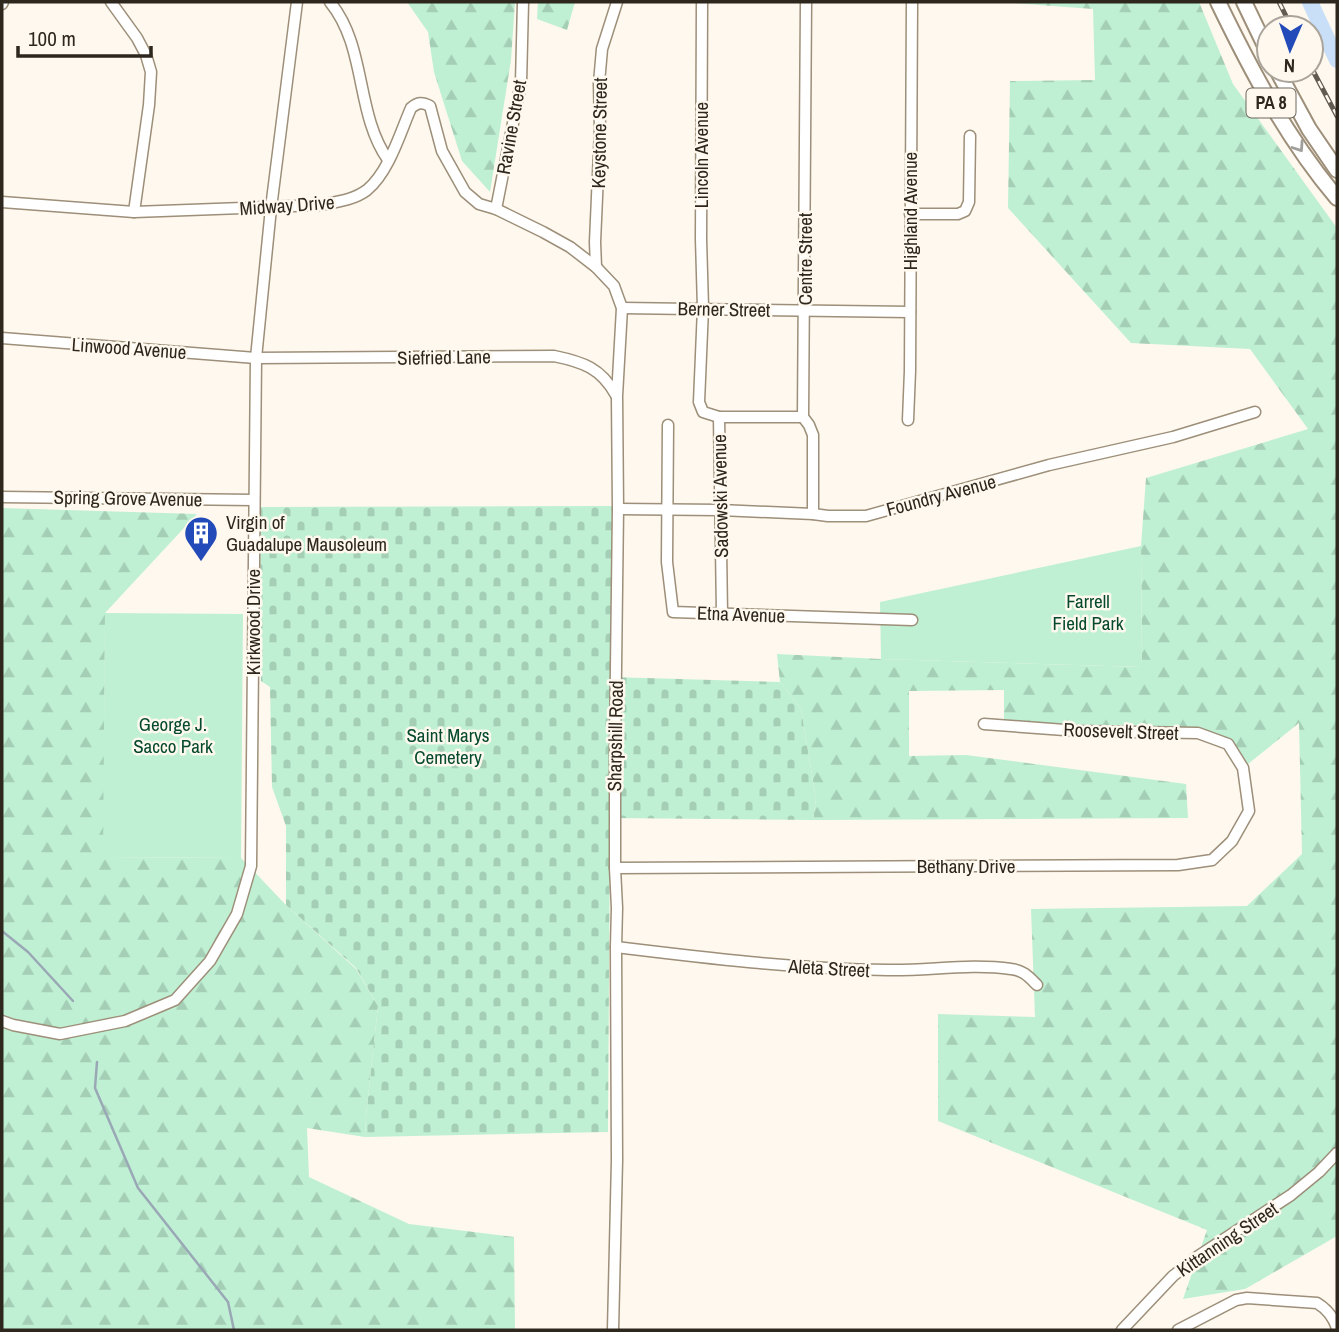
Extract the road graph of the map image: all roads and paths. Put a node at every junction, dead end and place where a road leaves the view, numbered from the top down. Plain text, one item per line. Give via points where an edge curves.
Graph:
1 (111, 2) edge
2 (297, 2) edge
3 (330, 2) edge
4 (523, 2) edge
5 (617, 2) edge
6 (702, 2) edge
7 (806, 2) edge
8 (912, 2) edge
9 (1218, 2) edge
10 (1244, 2) edge
11 (1255, 25) edge
12 (1285, 84) edge
13 (970, 136) dead end
14 (388, 160) junction
15 (1337, 170) edge
16 (1337, 198) edge
17 (2, 202) edge
18 (271, 208) junction
19 (496, 209) junction
20 (134, 212) junction
21 (910, 214) junction
22 (596, 267) junction
23 (622, 308) junction
24 (703, 308) junction
25 (804, 311) junction
26 (910, 312) junction
27 (2, 338) edge
28 (256, 358) junction
29 (617, 396) junction
30 (1255, 412) dead end
31 (719, 417) junction
32 (803, 417) junction
33 (908, 420) dead end
34 (668, 425) dead end
35 (2, 497) edge
36 (254, 500) junction
37 (618, 509) junction
38 (668, 509) junction
39 (720, 510) junction
40 (813, 514) junction
41 (722, 613) junction
42 (912, 620) dead end
43 (984, 724) dead end
44 (1243, 768) joint
45 (615, 867) junction
46 (615, 947) junction
47 (1037, 985) dead end
48 (2, 1021) edge
49 (1337, 1153) edge
50 (1337, 1328) edge
51 (613, 1330) edge
52 (1122, 1330) edge
53 (1178, 1330) edge

1 - 20 street via 137,38 150,72
2 - 18 street, Kirkwood Drive
3 - 14 street via 349,33 371,123
4 - 19 street, Ravine Street via 521,83
5 - 22 street, Keystone Street via 602,49 599,83
6 - 24 street, Lincoln Avenue
7 - 25 street, Centre Street
8 - 21 street, Highland Avenue
9 -> 16 highway, PA 8 via 1278,115
10 - 11 highway
12 - 15 highway, PA 8
13 - 21 street via 970,202 965,212
14 - 18 street, Midway Drive via 366,191 346,200
14 - 19 street, Midway Drive via 411,108 423,102 429,106 442,151 465,192 479,204
17 - 20 street, Midway Drive
18 - 20 street, Midway Drive
18 - 28 street, Kirkwood Drive
19 - 22 street via 561,242
21 - 26 street, Highland Avenue
22 - 23 street via 614,286
23 - 24 street, Berner Street
23 - 29 street, Sharpshill Road
24 - 25 street, Berner Street
24 - 31 street, Sadowski Avenue via 699,402 703,412
25 - 26 street, Berner Street
25 - 32 street, Centre Street
26 - 33 street, Highland Avenue
27 - 28 street, Linwood Avenue
28 - 29 street, Siefried Lane via 554,356 597,371
28 - 36 street, Kirkwood Drive
29 - 37 street, Sharpshill Road
30 - 40 street, Foundry Avenue via 866,516
31 - 32 street
31 - 39 street, Sadowski Avenue
32 - 40 street, Centre Street via 813,435
34 - 38 street, Etna Avenue
35 - 36 street, Spring Grove Avenue
36 - 48 street, Kirkwood Drive via 251,866 237,914 210,961 176,1000 125,1021 60,1034
37 - 38 street, Foundry Avenue
37 - 45 street, Sharpshill Road
38 - 39 street, Foundry Avenue
38 - 41 street, Etna Avenue via 667,562 673,612
39 - 40 street, Foundry Avenue
39 - 41 street, Sadowski Avenue
41 - 42 street, Etna Avenue
43 - 44 street, Roosevelt Street via 1078,732 1198,733 1228,744
44 - 45 street, Bethany Drive via 1248,811 1232,841 1212,860 1178,865
45 - 46 street, Sharpshill Road
46 - 47 street, Aleta Street via 771,965 888,970 1010,968
46 - 51 street, Sharpshill Road
49 - 52 street, Kittanning Street via 1292,1195 1173,1276
50 - 53 street via 1317,1303 1247,1298

